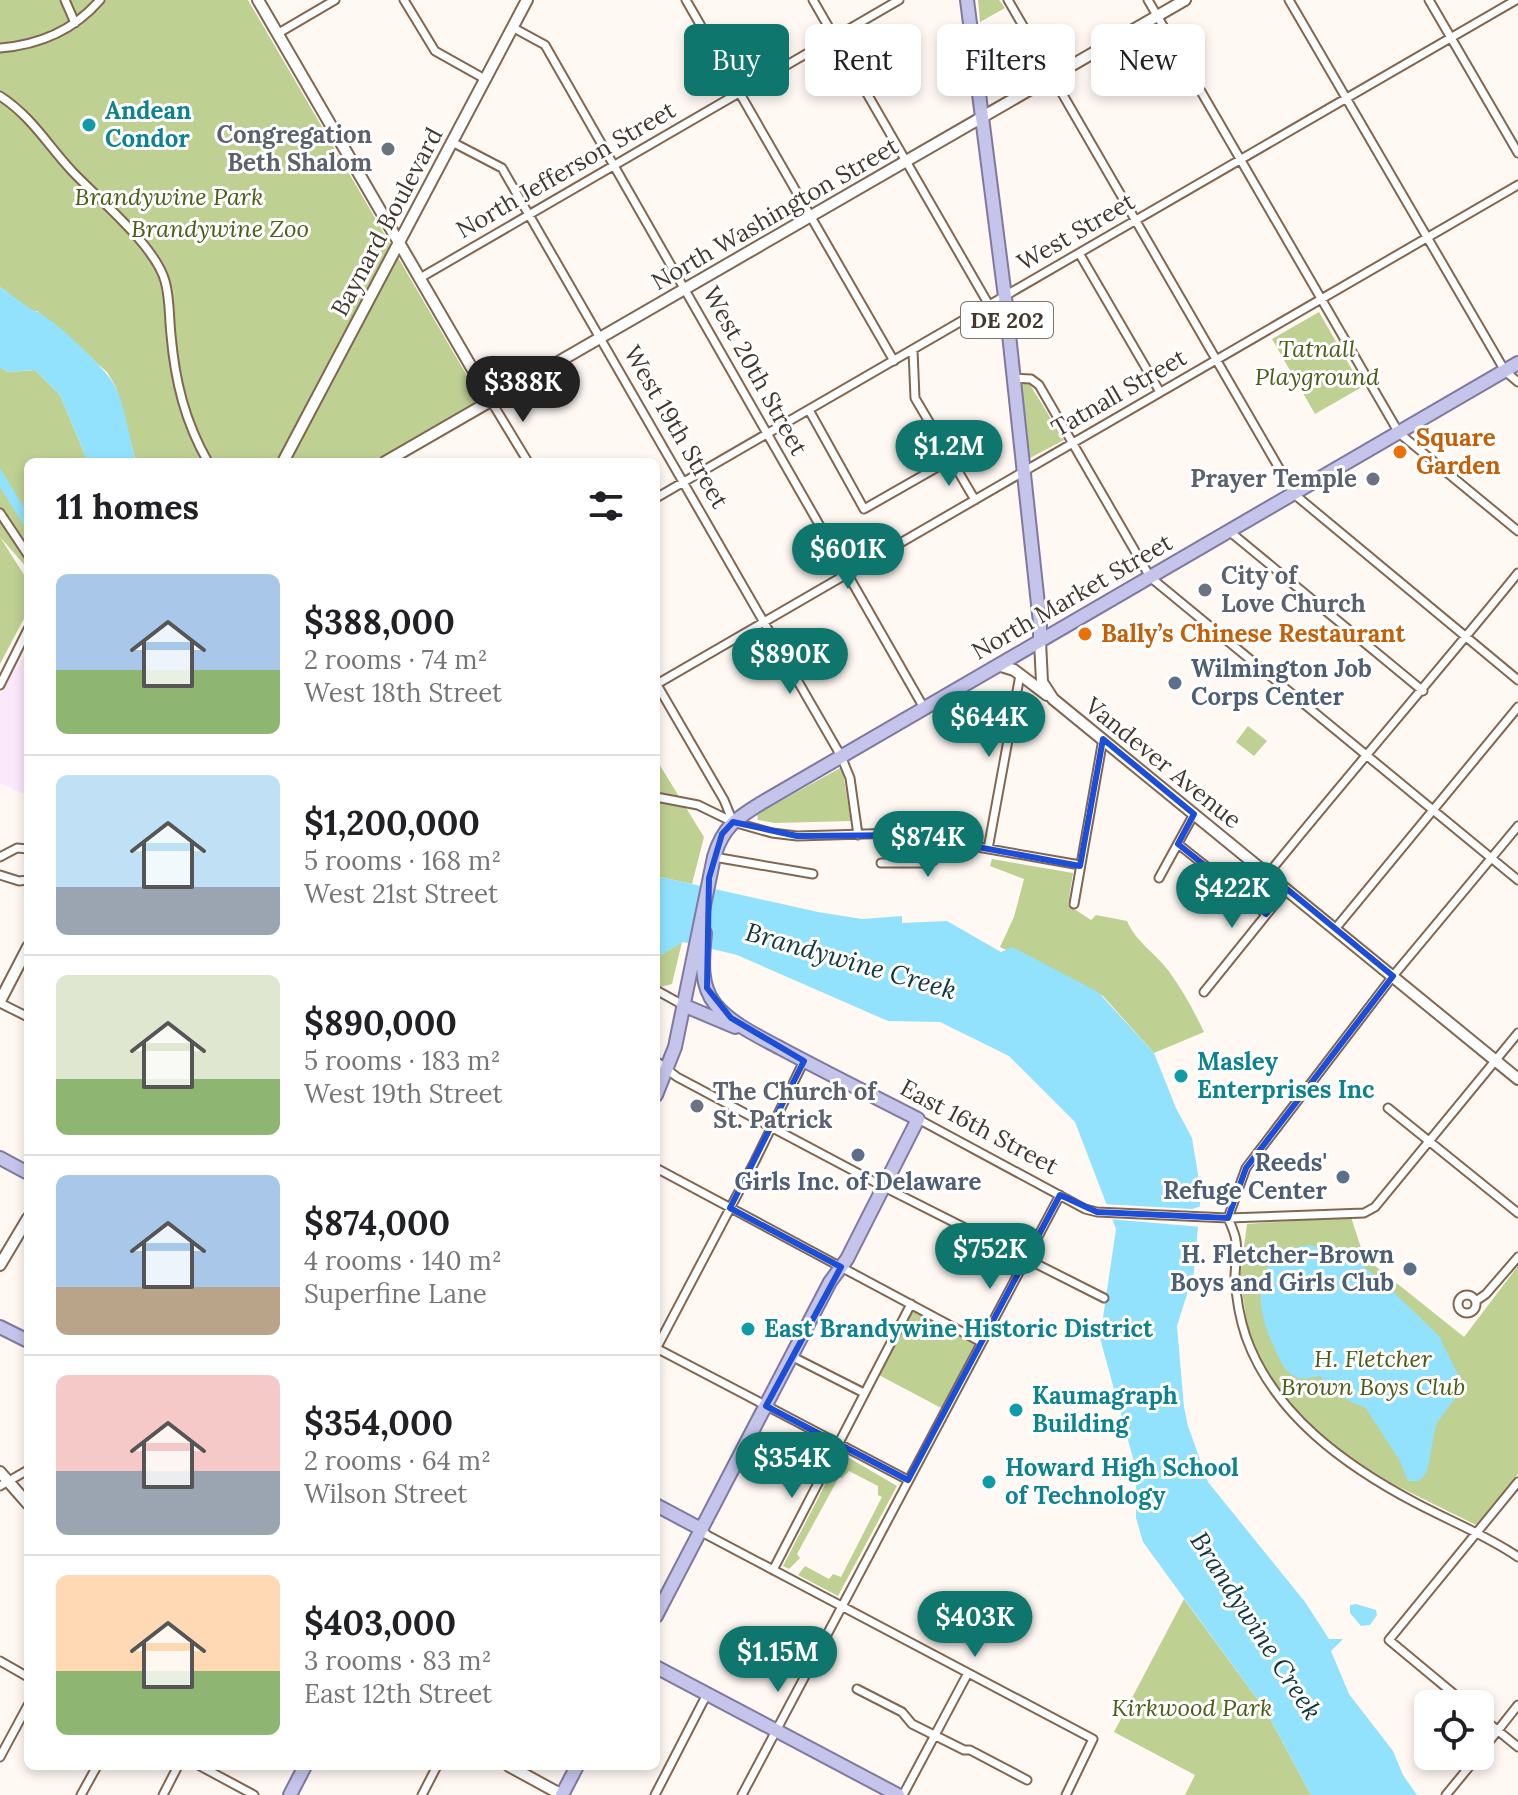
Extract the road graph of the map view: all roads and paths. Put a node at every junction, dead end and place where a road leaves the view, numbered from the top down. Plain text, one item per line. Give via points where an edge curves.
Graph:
1 (65, 0) edge
2 (100, 0) edge
3 (258, 0) edge
4 (335, 0) edge
5 (404, 0) edge
6 (527, 0) edge
7 (686, 0) edge
8 (813, 0) edge
9 (899, 0) edge
10 (967, 0) edge
11 (1008, 0) edge
12 (1148, 0) edge
13 (1185, 0) edge
14 (1289, 0) edge
15 (1429, 0) edge
16 (1516, 0) edge
17 (1158, 16) junction
18 (75, 23) junction
19 (700, 24) edge
20 (827, 24) edge
21 (857, 24) edge
22 (1022, 24) edge
23 (512, 27) junction
24 (277, 34) junction
25 (1451, 38) junction
26 (0, 48) edge
27 (1075, 64) edge
28 (485, 79) junction
29 (0, 96) edge
30 (734, 96) edge
31 (741, 96) edge
32 (869, 96) edge
33 (1020, 96) edge
34 (1063, 96) edge
35 (1346, 99) junction
36 (982, 118) junction
37 (452, 142) junction
38 (1518, 153) edge
39 (1241, 160) junction
40 (907, 161) junction
41 (614, 165) junction
42 (1518, 185) edge
43 (529, 216) junction
44 (811, 217) junction
45 (1136, 221) junction
46 (1426, 238) junction
47 (399, 244) junction
48 (1079, 253) junction
49 (420, 278) junction
50 (686, 289) junction
51 (1005, 297) junction
52 (1321, 299) junction
53 (989, 305) junction
54 (601, 338) junction
55 (913, 350) junction
56 (1216, 360) junction
57 (894, 361) junction
58 (1518, 363) edge
59 (1505, 371) junction
60 (1013, 378) junction
61 (1518, 382) edge
62 (1160, 392) junction
63 (491, 401) junction
64 (809, 410) junction
65 (1399, 433) junction
66 (767, 434) junction
67 (1073, 443) junction
68 (206, 458) edge
69 (289, 458) edge
70 (395, 458) edge
71 (526, 458) edge
72 (950, 460) junction
73 (1023, 471) junction
74 (685, 482) junction
75 (1294, 494) junction
76 (660, 496) edge
77 (975, 500) junction
78 (0, 513) edge
79 (1229, 531) junction
80 (1518, 531) edge
81 (24, 549) edge
82 (848, 573) junction
83 (1518, 573) edge
84 (1150, 577) junction
85 (765, 621) junction
86 (1467, 636) junction
87 (24, 637) edge
88 (1040, 641) junction
89 (998, 665) junction
90 (1020, 675) junction
91 (1518, 680) edge
92 (660, 682) edge
93 (0, 685) edge
94 (660, 691) edge
95 (1423, 691) junction
96 (1053, 699) junction
97 (1518, 707) edge
98 (924, 708) junction
99 (1103, 739) junction
100 (1367, 753) junction
101 (841, 756) junction
102 (660, 798) edge
103 (1432, 809) junction
104 (1194, 814) junction
105 (733, 822) junction
106 (1518, 826) edge
107 (858, 835) junction
108 (939, 840) junction
109 (1178, 844) junction
110 (24, 849) edge
111 (988, 849) junction
112 (0, 857) edge
113 (714, 857) junction
114 (1491, 858) junction
115 (881, 863) dead end
116 (1080, 865) junction
117 (813, 874) dead end
118 (1268, 874) junction
119 (0, 875) edge
120 (1159, 878) dead end
121 (24, 880) edge
122 (1518, 880) edge
123 (1287, 889) junction
124 (1074, 904) dead end
125 (1266, 914) junction
126 (1335, 929) junction
127 (24, 955) edge
128 (698, 959) junction
129 (1393, 976) junction
130 (660, 992) edge
131 (1204, 992) dead end
132 (0, 1002) edge
133 (683, 1005) junction
134 (24, 1015) edge
135 (1518, 1033) edge
136 (759, 1036) junction
137 (804, 1061) junction
138 (1495, 1061) junction
139 (660, 1064) edge
140 (668, 1069) junction
141 (1518, 1079) edge
142 (660, 1086) edge
143 (1388, 1108) dead end
144 (918, 1119) junction
145 (771, 1126) junction
146 (1429, 1142) junction
147 (0, 1158) edge
148 (660, 1170) edge
149 (24, 1171) edge
150 (884, 1187) junction
151 (1060, 1195) junction
152 (730, 1208) junction
153 (1518, 1213) edge
154 (1228, 1218) junction
155 (24, 1225) edge
156 (1518, 1257) edge
157 (1025, 1258) junction
158 (0, 1265) edge
159 (841, 1267) junction
160 (1104, 1298) dead end
161 (1476, 1301) dead end
162 (911, 1304) junction
163 (0, 1327) edge
164 (24, 1339) edge
165 (660, 1341) edge
166 (981, 1342) junction
167 (660, 1351) edge
168 (791, 1356) junction
169 (864, 1393) junction
170 (766, 1406) junction
171 (839, 1444) junction
172 (0, 1472) edge
173 (24, 1472) edge
174 (908, 1480) junction
175 (1518, 1482) edge
176 (4, 1484) edge
177 (24, 1501) edge
178 (660, 1507) edge
179 (701, 1529) junction
180 (1476, 1533) junction
181 (1518, 1557) edge
182 (773, 1570) junction
183 (842, 1607) junction
184 (660, 1608) edge
185 (0, 1661) edge
186 (660, 1669) edge
187 (968, 1673) junction
188 (24, 1675) edge
189 (857, 1689) dead end
190 (1449, 1690) edge
191 (707, 1694) junction
192 (1518, 1705) edge
193 (24, 1712) edge
194 (1494, 1727) edge
195 (776, 1730) junction
196 (1498, 1730) junction
197 (934, 1735) junction
198 (1494, 1735) edge
199 (1518, 1747) edge
200 (0, 1757) edge
201 (95, 1770) edge
202 (176, 1770) edge
203 (207, 1770) edge
204 (303, 1770) edge
205 (435, 1770) edge
206 (516, 1770) edge
207 (575, 1770) edge
208 (1467, 1770) edge
209 (1027, 1780) dead end
210 (81, 1795) edge
211 (163, 1795) edge
212 (254, 1795) edge
213 (290, 1795) edge
214 (422, 1795) edge
215 (562, 1795) edge
216 (655, 1795) edge
217 (742, 1795) edge
218 (901, 1795) edge
219 (1066, 1795) edge
220 (1446, 1795) edge

1 - 18 street
2 - 18 street
3 - 24 street
4 - 24 street
5 - 28 street via 435,51
6 - 23 street, Baynard Boulevard
7 - 19 street
8 - 20 street
9 - 21 street, North Jefferson Street
10 - 36 main road, DE 202
11 - 22 street
12 - 17 street
13 - 17 street, North Washington Street
14 - 35 street
15 - 25 street
16 - 25 street, West Street
17 - 27 street, North Washington Street
17 - 39 street
18 - 26 street via 36,41
23 - 28 street, Baynard Boulevard
23 - 41 street, West 20th Street via 545,45
24 - 47 street
25 - 35 street, West Street
25 - 38 street
28 - 37 street, Baynard Boulevard
29 - 68 street via 32,120 160,269 182,404
30 - 41 street, North Jefferson Street
31 - 44 street
32 - 40 street
33 - 36 street, North Washington Street
34 - 45 street
35 - 39 street, West Street
35 - 46 street
36 - 40 street, North Washington Street
36 - 51 main road, DE 202
37 - 43 street, West 19th Street via 502,168
37 - 47 street, Baynard Boulevard
39 - 45 street, West Street
39 - 52 street
40 - 44 street, North Washington Street
40 - 53 street
41 - 43 street, North Jefferson Street
41 - 50 street, West 20th Street
42 - 46 street, Tatnall Street
43 - 49 street, North Jefferson Street
43 - 54 street, West 19th Street
44 - 50 street, North Washington Street
44 - 57 street
45 - 48 street, West Street
45 - 56 street
46 - 52 street, Tatnall Street
46 - 59 street
47 - 49 street
47 - 69 street, Baynard Boulevard
48 - 51 street, West Street
48 - 62 street
49 - 63 street
50 - 54 street, North Washington Street
50 - 66 street, West 20th Street
51 - 53 street, West Street
51 - 60 main road, DE 202
52 - 56 street, Tatnall Street
52 - 65 street
53 - 55 street, West Street
54 - 63 street, North Washington Street
54 - 74 street, West 19th Street
55 - 57 street, West Street
55 - 72 street via 915,398
56 - 62 street, Tatnall Street
56 - 75 street
57 - 64 street, West Street
58 - 59 main road, North Market Street
59 - 61 street
59 - 65 main road, North Market Street
60 - 67 street via 1039,385
60 - 73 main road, DE 202
62 - 67 street, Tatnall Street
63 - 70 street, North Washington Street
63 - 71 street
64 - 66 street, West Street
64 - 72 street via 864,509
65 - 75 main road, North Market Street
65 - 80 street
66 - 74 street, West Street
66 - 82 street, West 20th Street
67 - 73 street, Tatnall Street
67 - 84 street
72 - 77 street
73 - 77 street, Tatnall Street
73 - 88 main road, DE 202
74 - 76 street, West Street
74 - 85 street, West 19th Street
75 - 79 main road, North Market Street
75 - 86 street
77 - 82 street, Tatnall Street
78 - 81 street
79 - 84 main road, North Market Street
79 - 95 street
82 - 85 street, Tatnall Street
82 - 98 street, West 20th Street
83 - 86 street
84 - 88 main road, North Market Street
84 - 100 street
85 - 92 street, Tatnall Street
85 - 101 street, West 19th Street
86 - 91 street
86 - 95 street
87 - 93 street
88 - 89 main road, North Market Street
88 - 96 street, Vandever Avenue via 1042,682
89 - 90 street
89 - 98 main road, North Market Street
90 - 96 street
90 - 111 street
94 - 105 street
95 - 100 street
96 - 99 street, Vandever Avenue
97 - 103 street
98 - 101 main road, North Market Street
99 - 104 street, Vandever Avenue
99 - 116 street
100 - 103 street
100 - 118 street
101 - 105 main road, North Market Street
101 - 107 street, West 19th Street via 850,778
102 - 105 street via 698,805
103 - 114 street
103 - 126 street
104 - 109 street
104 - 118 street, Vandever Avenue
105 - 107 street via 797,836
105 - 113 main road, North Market Street
106 - 114 street
107 - 108 street via 898,833
108 - 111 street
108 - 115 street via 930,863
109 - 120 street
109 - 125 street
110 - 112 street
111 - 116 street
113 - 117 street
113 - 128 main road, North Market Street
114 - 122 street
114 - 129 street
116 - 124 street
118 - 123 street, Vandever Avenue
119 - 121 street
123 - 125 street
123 - 126 street, Vandever Avenue
125 - 131 street
126 - 129 street, Vandever Avenue
127 - 132 street
128 - 133 main road, North Market Street
128 - 136 main road, East 16th Street via 714,1003
129 - 138 street, Vandever Avenue
129 - 154 street via 1246,1168
130 - 133 street
132 - 134 street
133 - 136 main road
133 - 140 main road, North Market Street
135 - 138 street, East 16th Street
136 - 137 main road, East 16th Street
137 - 144 main road, East 16th Street
137 - 145 street
138 - 141 street, Vandever Avenue
138 - 146 street, East 16th Street
139 - 140 street
140 - 142 main road, North Market Street
140 - 145 street
143 - 146 street
144 - 150 main road
144 - 151 street, East 16th Street
145 - 150 street
145 - 152 street
146 - 153 street
146 - 154 street, East 16th Street via 1375,1207 1364,1213
147 - 149 main road
148 - 152 street
150 - 157 street
150 - 159 main road
151 - 154 street, East 16th Street via 1097,1212
151 - 157 street
152 - 159 street
152 - 165 street
154 - 180 street via 1236,1240 1235,1280 1245,1335 1271,1386 1311,1433 1343,1457
155 - 158 street
156 - 161 street
157 - 160 street
157 - 166 street
159 - 162 street
159 - 168 main road
162 - 166 street
162 - 169 street
163 - 164 main road
166 - 174 street
167 - 170 street
168 - 169 street
168 - 170 main road
169 - 171 street
170 - 171 street
170 - 179 main road
171 - 174 street
171 - 182 street
172 - 176 street
173 - 176 street
174 - 183 street
175 - 180 street
176 - 177 street
178 - 179 main road
179 - 182 street
179 - 184 main road
180 - 181 street
180 - 190 street via 1389,1640
182 - 183 street
183 - 187 street
183 - 195 street
185 - 188 street
186 - 191 main road
187 - 197 street
187 - 219 street via 1093,1739
189 - 197 street
191 - 195 main road
191 - 216 street
192 - 196 street
193 - 200 street
194 - 196 street
195 - 217 street
195 - 218 main road
196 - 198 street
196 - 199 street
197 - 209 street
197 - 218 street
201 - 210 street
202 - 211 street
203 - 212 street
204 - 213 main road
205 - 214 street
206 - 215 street
207 - 215 main road
208 - 220 street

